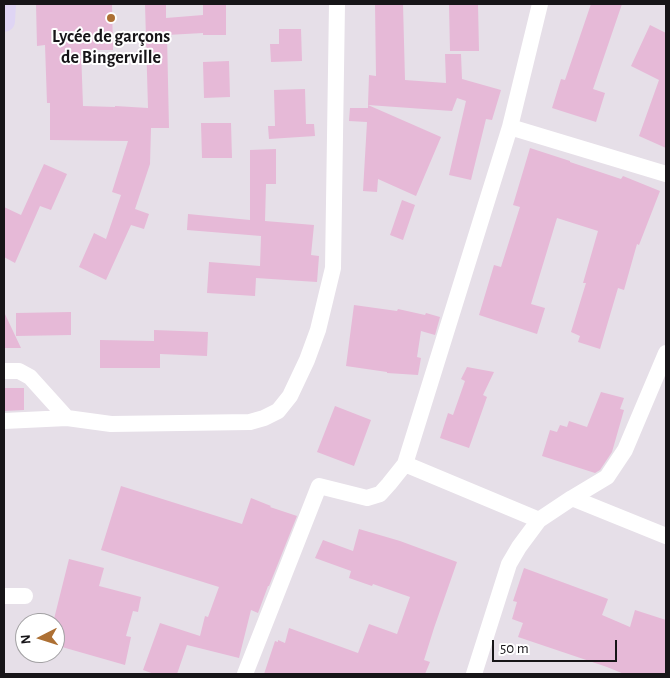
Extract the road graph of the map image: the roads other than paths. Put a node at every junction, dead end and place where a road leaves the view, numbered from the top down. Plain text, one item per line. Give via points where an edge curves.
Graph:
1 (5, 4) edge
2 (337, 4) edge
3 (540, 4) edge
4 (4, 21) edge
5 (510, 128) junction
6 (666, 174) edge
7 (666, 353) edge
8 (4, 371) edge
9 (67, 418) junction
10 (4, 421) edge
11 (405, 464) junction
12 (572, 498) junction
13 (539, 520) junction
14 (666, 536) edge
15 (4, 596) edge
16 (25, 596) dead end
17 (245, 674) edge
18 (474, 674) edge

1 - 4 main road
2 - 9 street via 333,268 318,330 290,396 278,411 250,422 111,424
3 - 5 street
5 - 6 street
5 - 11 street
7 - 12 street via 625,450 606,477
8 - 9 street via 19,371 30,377
9 - 10 street
11 - 13 street
11 - 17 street via 380,494 367,498 319,486
12 - 13 street
12 - 14 street
13 - 18 street via 508,564
15 - 16 street

